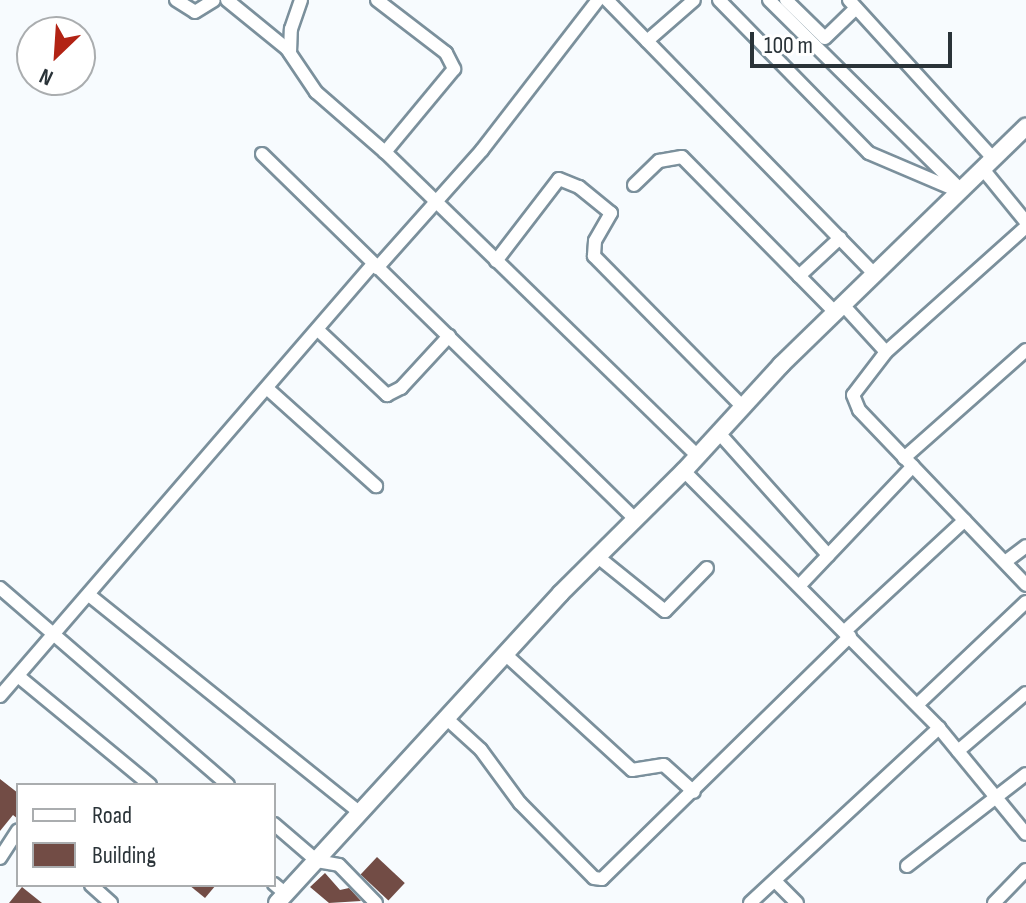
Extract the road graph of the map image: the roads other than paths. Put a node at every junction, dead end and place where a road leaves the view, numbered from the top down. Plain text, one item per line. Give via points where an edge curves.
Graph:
1 (176, 0) edge
2 (214, 0) edge
3 (227, 0) edge
4 (301, 0) edge
5 (377, 0) edge
6 (598, 0) edge
7 (607, 0) edge
8 (694, 0) edge
9 (719, 0) edge
10 (769, 0) edge
11 (786, 0) edge
12 (853, 4) edge
13 (647, 41) junction
14 (290, 53) junction
15 (1026, 127) edge
16 (385, 152) junction
17 (262, 154) dead end
18 (988, 163) junction
19 (634, 185) dead end
20 (959, 190) junction
21 (438, 203) junction
22 (1026, 225) edge
23 (840, 238) junction
24 (496, 261) junction
25 (375, 266) junction
26 (874, 274) junction
27 (799, 276) junction
28 (840, 310) junction
29 (318, 330) junction
30 (449, 336) junction
31 (1026, 350) edge
32 (886, 352) junction
33 (269, 390) junction
34 (743, 407) junction
35 (719, 433) junction
36 (698, 456) junction
37 (908, 462) junction
38 (684, 471) junction
39 (376, 486) dead end
40 (636, 520) junction
41 (965, 520) junction
42 (1026, 546) edge
43 (828, 555) junction
44 (598, 557) junction
45 (1005, 562) junction
46 (707, 568) dead end
47 (800, 585) junction
48 (1026, 585) edge
49 (0, 588) edge
50 (89, 595) junction
51 (1026, 602) edge
52 (847, 634) junction
53 (53, 636) junction
54 (505, 654) junction
55 (18, 676) junction
56 (1026, 693) edge
57 (0, 696) edge
58 (917, 705) junction
59 (446, 718) junction
60 (939, 728) junction
61 (958, 751) junction
62 (1026, 774) edge
63 (148, 783) edge
64 (226, 783) edge
65 (694, 792) junction
66 (998, 798) junction
67 (361, 814) junction
68 (276, 826) edge
69 (16, 833) edge
70 (1026, 834) edge
71 (0, 858) edge
72 (317, 861) junction
73 (907, 866) dead end
74 (1026, 870) edge
75 (775, 881) junction
76 (93, 887) edge
77 (279, 894) edge
78 (111, 903) edge
79 (376, 903) edge
80 (750, 903) edge
81 (797, 903) edge
82 (994, 903) edge

1 - 2 street via 195,12
3 - 14 street
4 - 14 street
5 - 16 street via 446,53 454,69
6 - 21 street
7 - 13 street
8 - 13 street
9 - 20 street via 869,153
10 - 20 street
11 - 12 street via 825,38
12 - 18 street
13 - 23 street
14 - 16 street via 308,85
15 - 18 street
16 - 21 street
17 - 25 street
18 - 20 street
18 - 22 street
19 - 27 street via 659,161 682,157
20 - 26 street
21 - 24 street
21 - 25 street
22 - 32 street
23 - 26 street
23 - 27 street
24 - 34 street via 559,179 579,187 611,213 592,248 594,256
24 - 36 street
25 - 29 street
25 - 30 street
26 - 28 street
27 - 28 street
28 - 32 street
28 - 34 street
29 - 30 street via 387,395 401,388
29 - 33 street
30 - 40 street
31 - 37 street
32 - 37 street via 853,395 859,410
33 - 39 street
33 - 50 street
34 - 35 street
35 - 36 street
35 - 43 street
36 - 38 street
37 - 41 street
37 - 43 street
38 - 40 street
38 - 47 street
40 - 44 street
41 - 45 street
41 - 52 street
42 - 45 street
43 - 47 street
44 - 46 street via 665,611
44 - 54 street
45 - 48 street
47 - 52 street
49 - 53 street
50 - 53 street
50 - 67 street
51 - 58 street
52 - 58 street
52 - 65 street
53 - 55 street
53 - 64 street
54 - 59 street
54 - 65 street via 632,770 664,765
55 - 57 street
55 - 63 street
56 - 61 street
58 - 60 street
59 - 65 street via 594,878 610,874
59 - 67 street
60 - 61 street
60 - 75 street
61 - 66 street
62 - 66 street
66 - 70 street
66 - 73 street
67 - 72 street
68 - 72 street
69 - 71 street
72 - 77 street
72 - 79 street via 339,865
74 - 82 street
75 - 80 street
75 - 81 street
76 - 78 street

